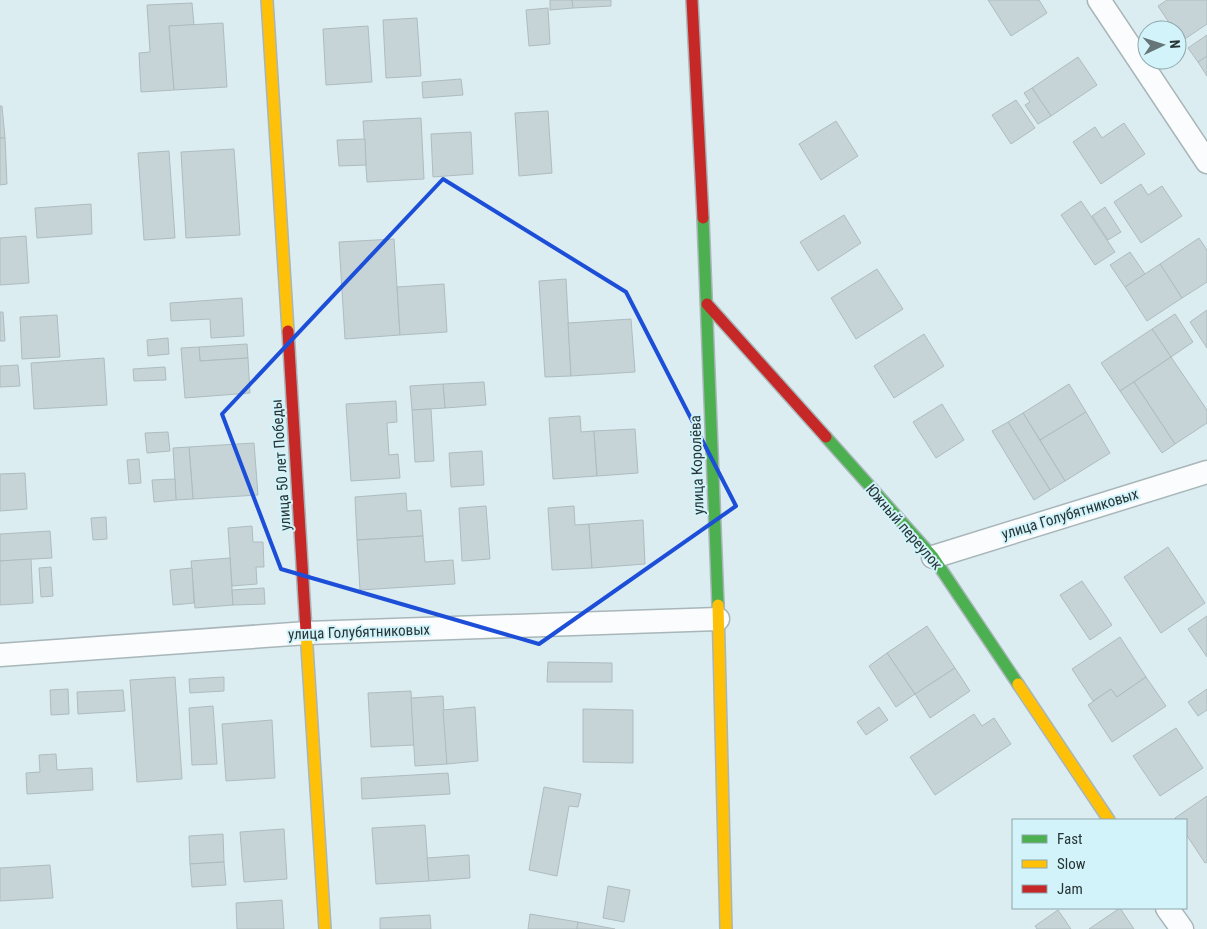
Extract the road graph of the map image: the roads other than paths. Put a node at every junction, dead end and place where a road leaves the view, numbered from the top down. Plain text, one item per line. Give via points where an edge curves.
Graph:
1 (267, 0) edge
2 (692, 0) edge
3 (1099, 0) edge
4 (1207, 162) edge
5 (706, 304) junction
6 (1207, 472) edge
7 (933, 557) junction
8 (718, 619) junction
9 (307, 633) junction
10 (0, 656) edge
11 (1108, 819) edge
12 (1168, 909) edge
13 (326, 929) edge
14 (726, 929) edge
15 (1182, 929) edge

1 - 9 street, улица 50 лет Победы
2 - 5 street, улица Королёва
3 - 4 street
5 - 7 street, Южный переулок
5 - 8 street, улица Королёва
6 - 7 street, улица Голубятниковых
7 - 11 street, Южный переулок
8 - 9 street, улица Голубятниковых
8 - 14 street, улица Королёва
9 - 10 street, улица Голубятниковых
9 - 13 street, улица 50 лет Победы
12 - 15 street

